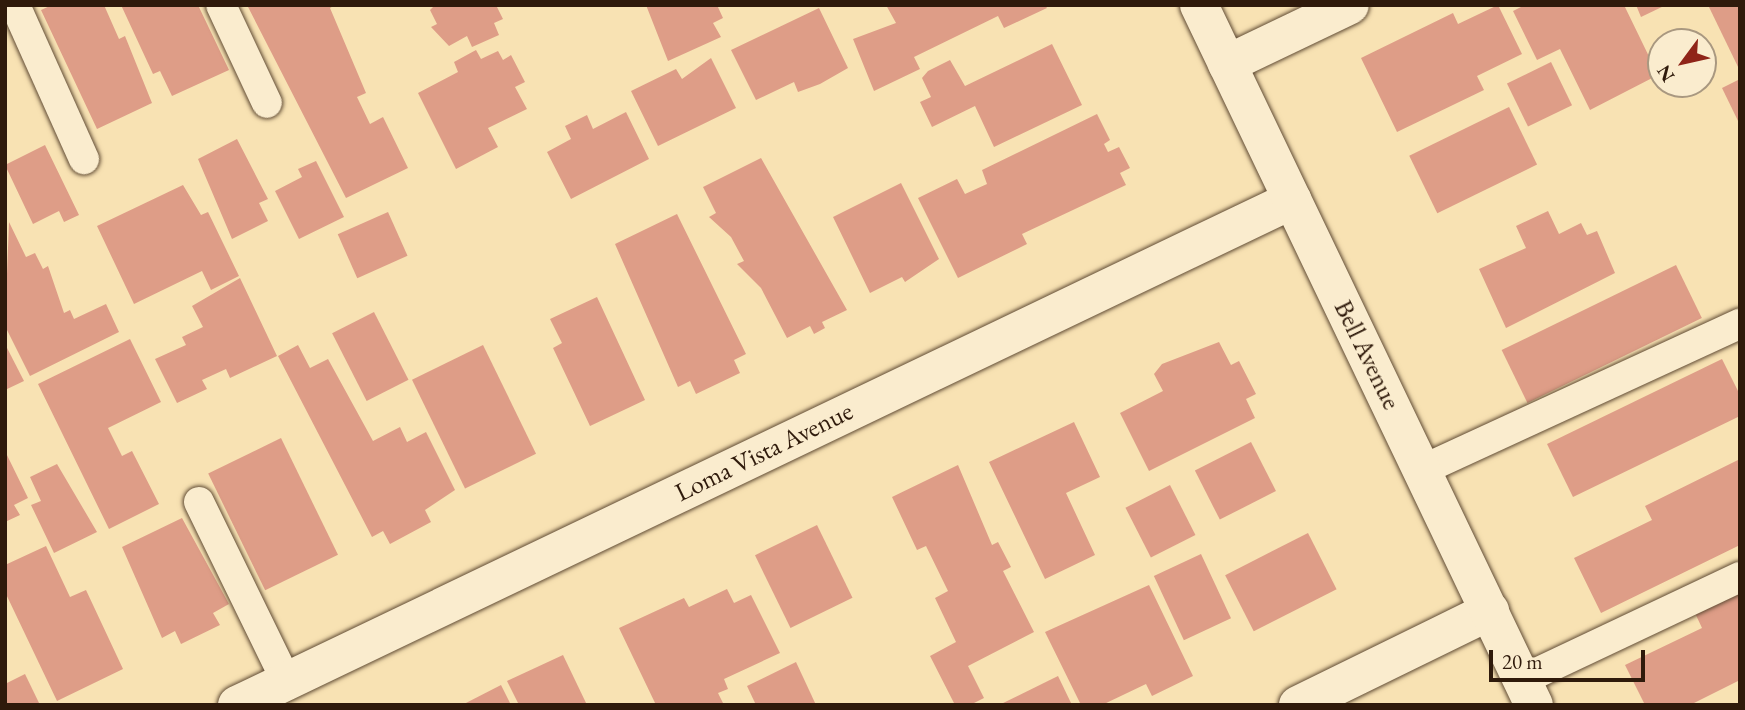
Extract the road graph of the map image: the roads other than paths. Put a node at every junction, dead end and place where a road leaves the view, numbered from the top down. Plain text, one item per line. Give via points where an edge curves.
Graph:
1 (15, 5) edge
2 (222, 5) edge
3 (1199, 5) edge
4 (1350, 5) edge
5 (1227, 65) junction
6 (267, 103) dead end
7 (84, 159) dead end
8 (1292, 200) junction
9 (1740, 324) edge
10 (1422, 470) junction
11 (199, 502) dead end
12 (1740, 577) edge
13 (1490, 611) junction
14 (286, 680) junction
15 (1528, 692) edge
16 (237, 705) edge
17 (1298, 705) edge

1 - 7 lane
2 - 6 lane
3 - 5 street, Bell Avenue
4 - 5 street
5 - 8 street, Bell Avenue
8 - 10 street, Bell Avenue
8 - 14 street, Loma Vista Avenue
9 - 10 lane
10 - 13 street, Bell Avenue
11 - 14 lane
12 - 15 lane
13 - 15 street, Bell Avenue
13 - 17 street
14 - 16 street, Loma Vista Avenue

